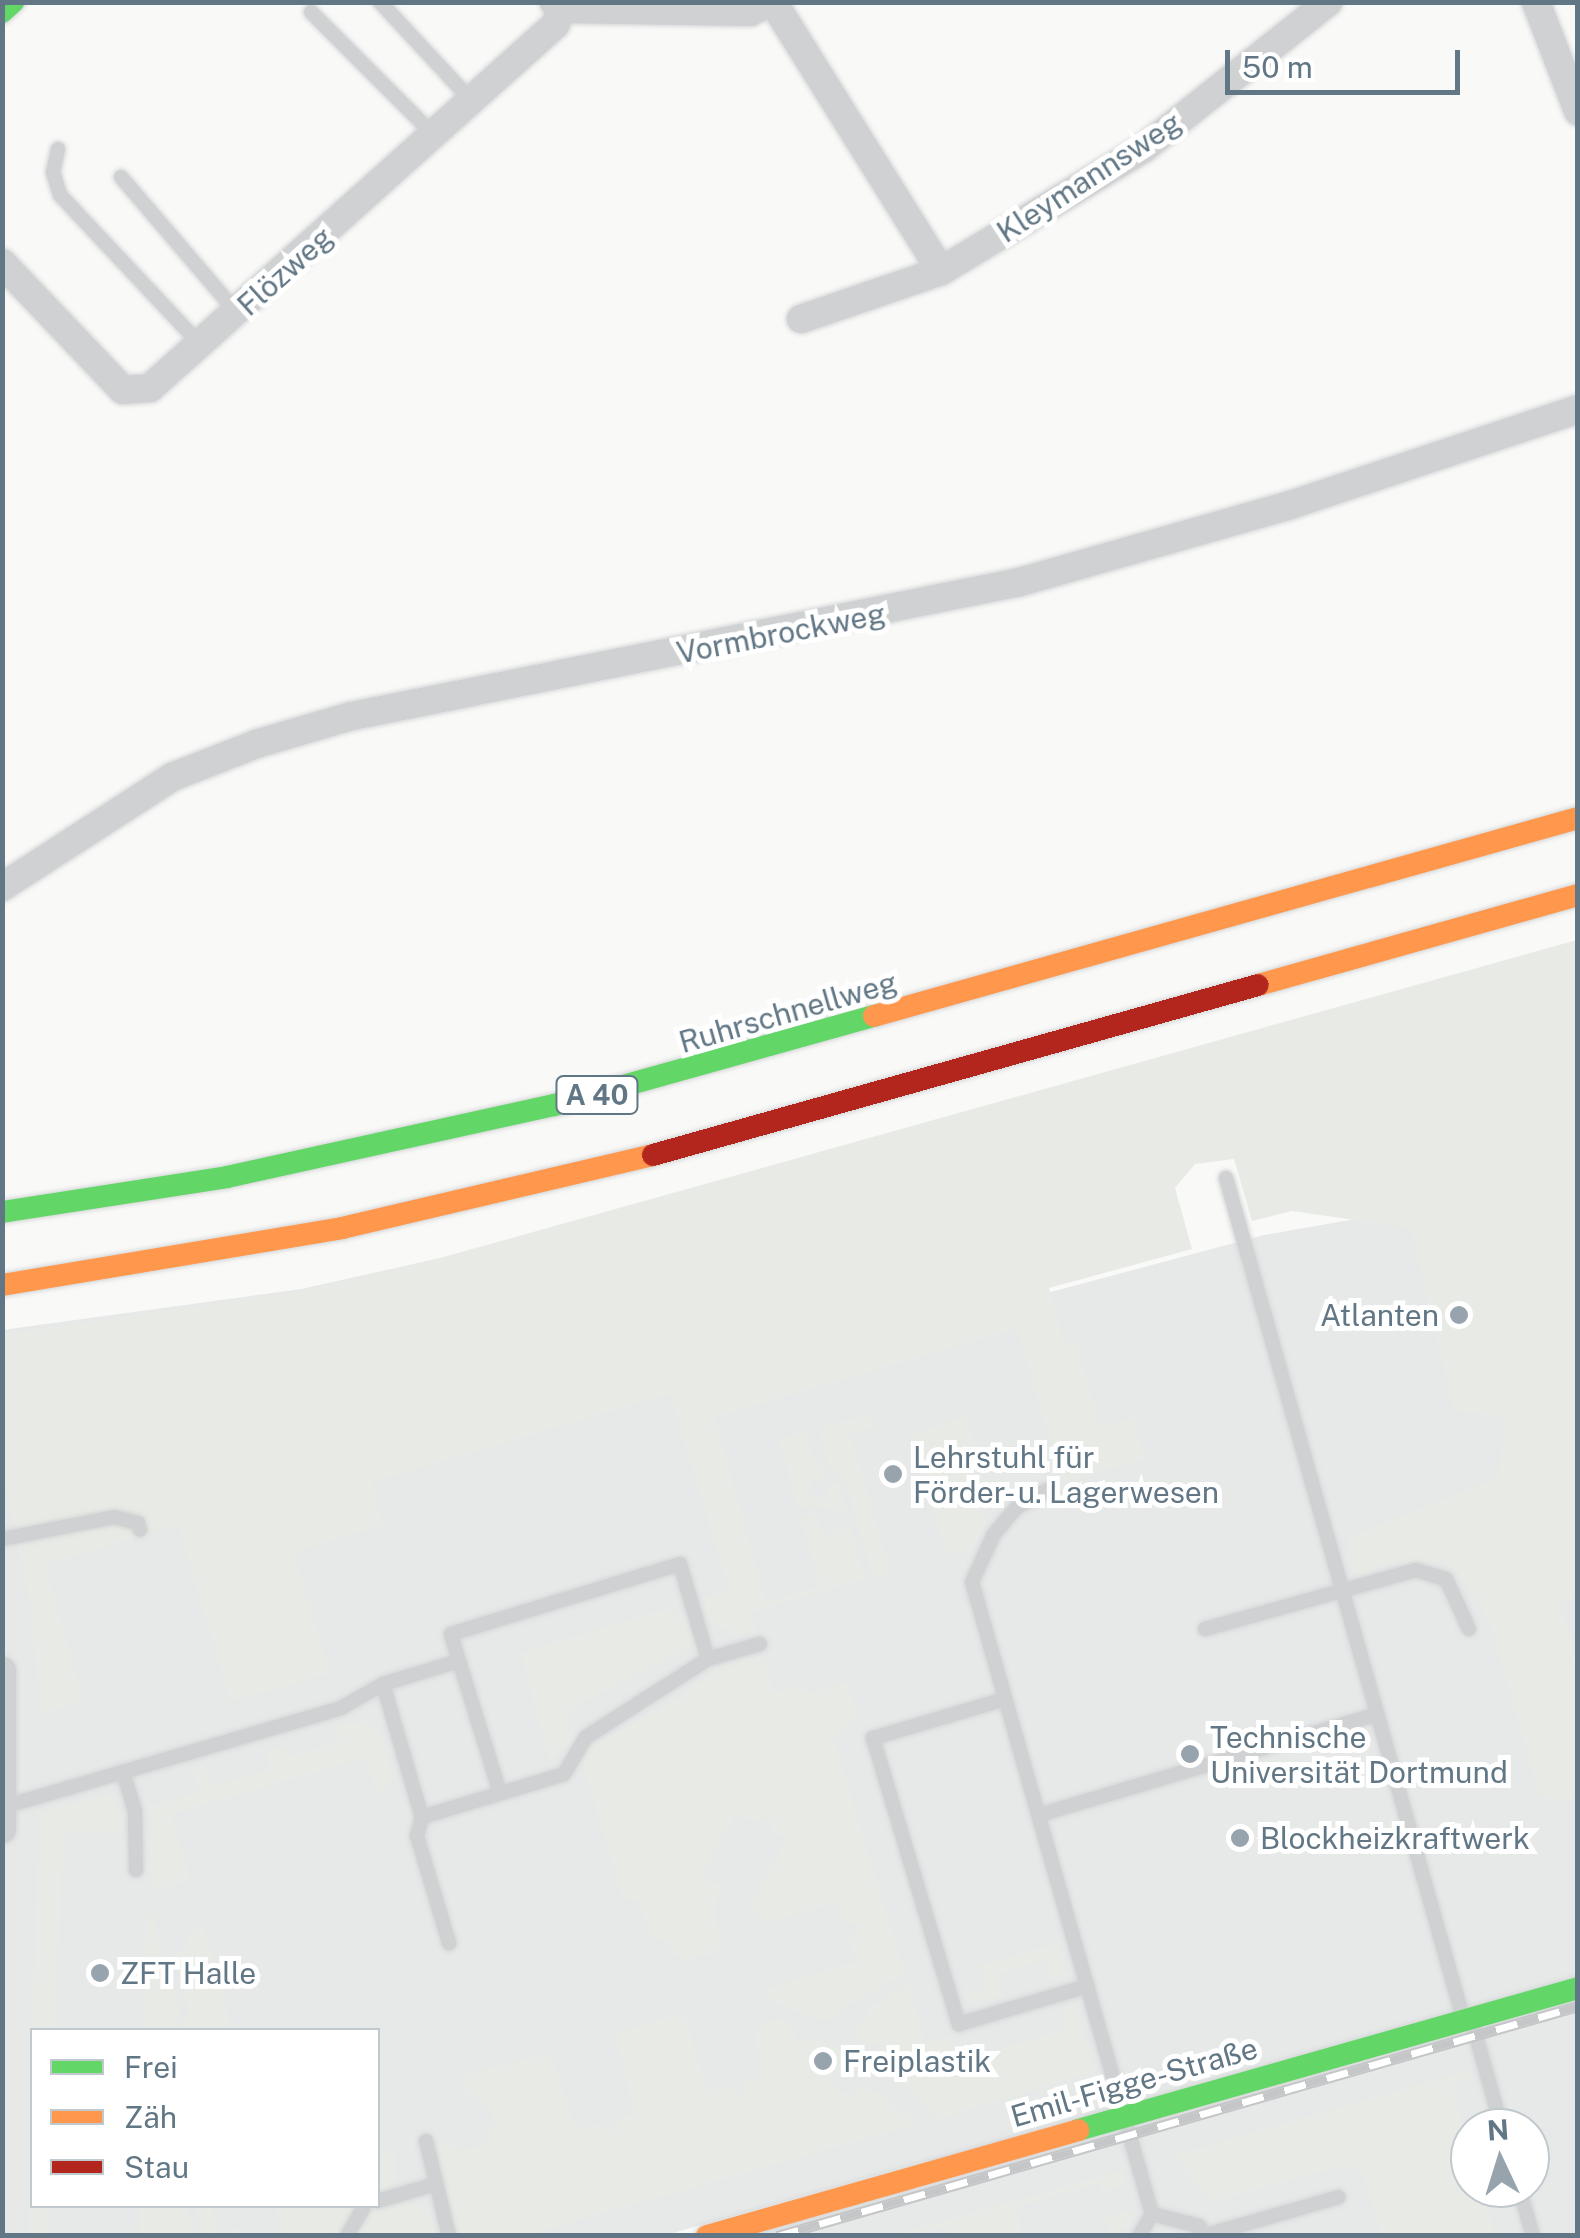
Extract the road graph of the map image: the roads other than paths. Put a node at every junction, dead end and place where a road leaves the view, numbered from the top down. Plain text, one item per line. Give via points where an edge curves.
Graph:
1 (13, 2) edge
2 (380, 2) edge
3 (771, 2) edge
4 (1328, 2) edge
5 (1536, 2) edge
6 (558, 6) edge
7 (2, 12) edge
8 (310, 12) dead end
9 (470, 99) junction
10 (1578, 111) edge
11 (432, 134) junction
12 (58, 149) dead end
13 (121, 177) dead end
14 (2, 263) edge
15 (941, 272) junction
16 (238, 314) junction
17 (801, 319) dead end
18 (201, 345) junction
19 (1578, 408) edge
20 (1578, 818) edge
21 (2, 887) edge
22 (1578, 895) edge
23 (1226, 1178) dead end
24 (2, 1212) edge
25 (2, 1285) edge
26 (1047, 1490) dead end
27 (140, 1530) dead end
28 (2, 1539) edge
29 (1338, 1590) junction
30 (1205, 1629) dead end
31 (1470, 1629) dead end
32 (760, 1644) dead end
33 (708, 1659) junction
34 (459, 1662) junction
35 (2, 1671) edge
36 (383, 1684) junction
37 (1005, 1699) junction
38 (4, 1704) edge
39 (1374, 1715) junction
40 (123, 1772) junction
41 (500, 1793) junction
42 (3, 1807) edge
43 (1038, 1815) junction
44 (422, 1816) junction
45 (2, 1829) edge
46 (136, 1870) dead end
47 (449, 1942) dead end
48 (1086, 1986) junction
49 (1578, 1988) edge
50 (1467, 2018) junction
51 (1496, 2108) edge
52 (1124, 2116) junction
53 (426, 2141) dead end
54 (432, 2185) junction
55 (1339, 2198) dead end
56 (380, 2200) edge
57 (363, 2208) edge
58 (1525, 2208) edge
59 (1152, 2214) junction
60 (346, 2236) edge
61 (448, 2236) edge
62 (707, 2236) edge
63 (1139, 2236) edge
64 (1202, 2236) edge
65 (1533, 2236) edge

1 - 7 main road
2 - 9 lane
3 - 6 street via 750,12
3 - 15 street
4 - 15 street, Kleymannsweg via 1144,148
5 - 10 street
6 - 9 street, Flözweg via 554,25
8 - 11 lane
9 - 11 street, Flözweg
11 - 16 street, Flözweg
12 - 18 lane via 52,172 60,195
13 - 16 lane
14 - 18 street, Flözweg via 123,390 150,388
15 - 17 street, Kleymannsweg
16 - 18 street, Flözweg
19 - 21 street, Vormbrockweg via 1290,505 1020,582 352,716 256,744 172,777
20 - 24 main road, Ruhrschnellweg / A 40 via 555,1106 227,1177
22 - 25 main road, A 40 via 588,1174 342,1228
23 - 29 lane via 1336,1557
26 - 37 lane via 1016,1508 994,1534 972,1582
27 - 28 lane via 138,1523 114,1517
29 - 30 lane
29 - 31 lane via 1391,1574 1428,1573 1457,1593
29 - 39 lane
32 - 33 lane
33 - 34 lane via 680,1564 451,1634
33 - 41 lane via 586,1738 564,1774
34 - 36 lane
34 - 41 lane
35 - 38 street
36 - 40 lane via 341,1708
36 - 44 lane
37 - 43 lane
37 - 48 lane via 873,1738 959,2024
38 - 42 street
39 - 43 lane
39 - 50 lane
40 - 42 lane
40 - 46 lane via 136,1812
41 - 44 lane
42 - 45 street
43 - 48 lane
44 - 47 lane via 416,1836
48 - 52 lane
49 - 50 main road, Emil-Figge-Straße
50 - 51 lane
50 - 52 main road, Emil-Figge-Straße
52 - 59 lane
52 - 62 main road, Emil-Figge-Straße
53 - 54 lane
54 - 56 lane
54 - 61 lane
55 - 64 lane
57 - 60 lane
58 - 65 lane
59 - 63 lane
59 - 64 lane via 1199,2226

